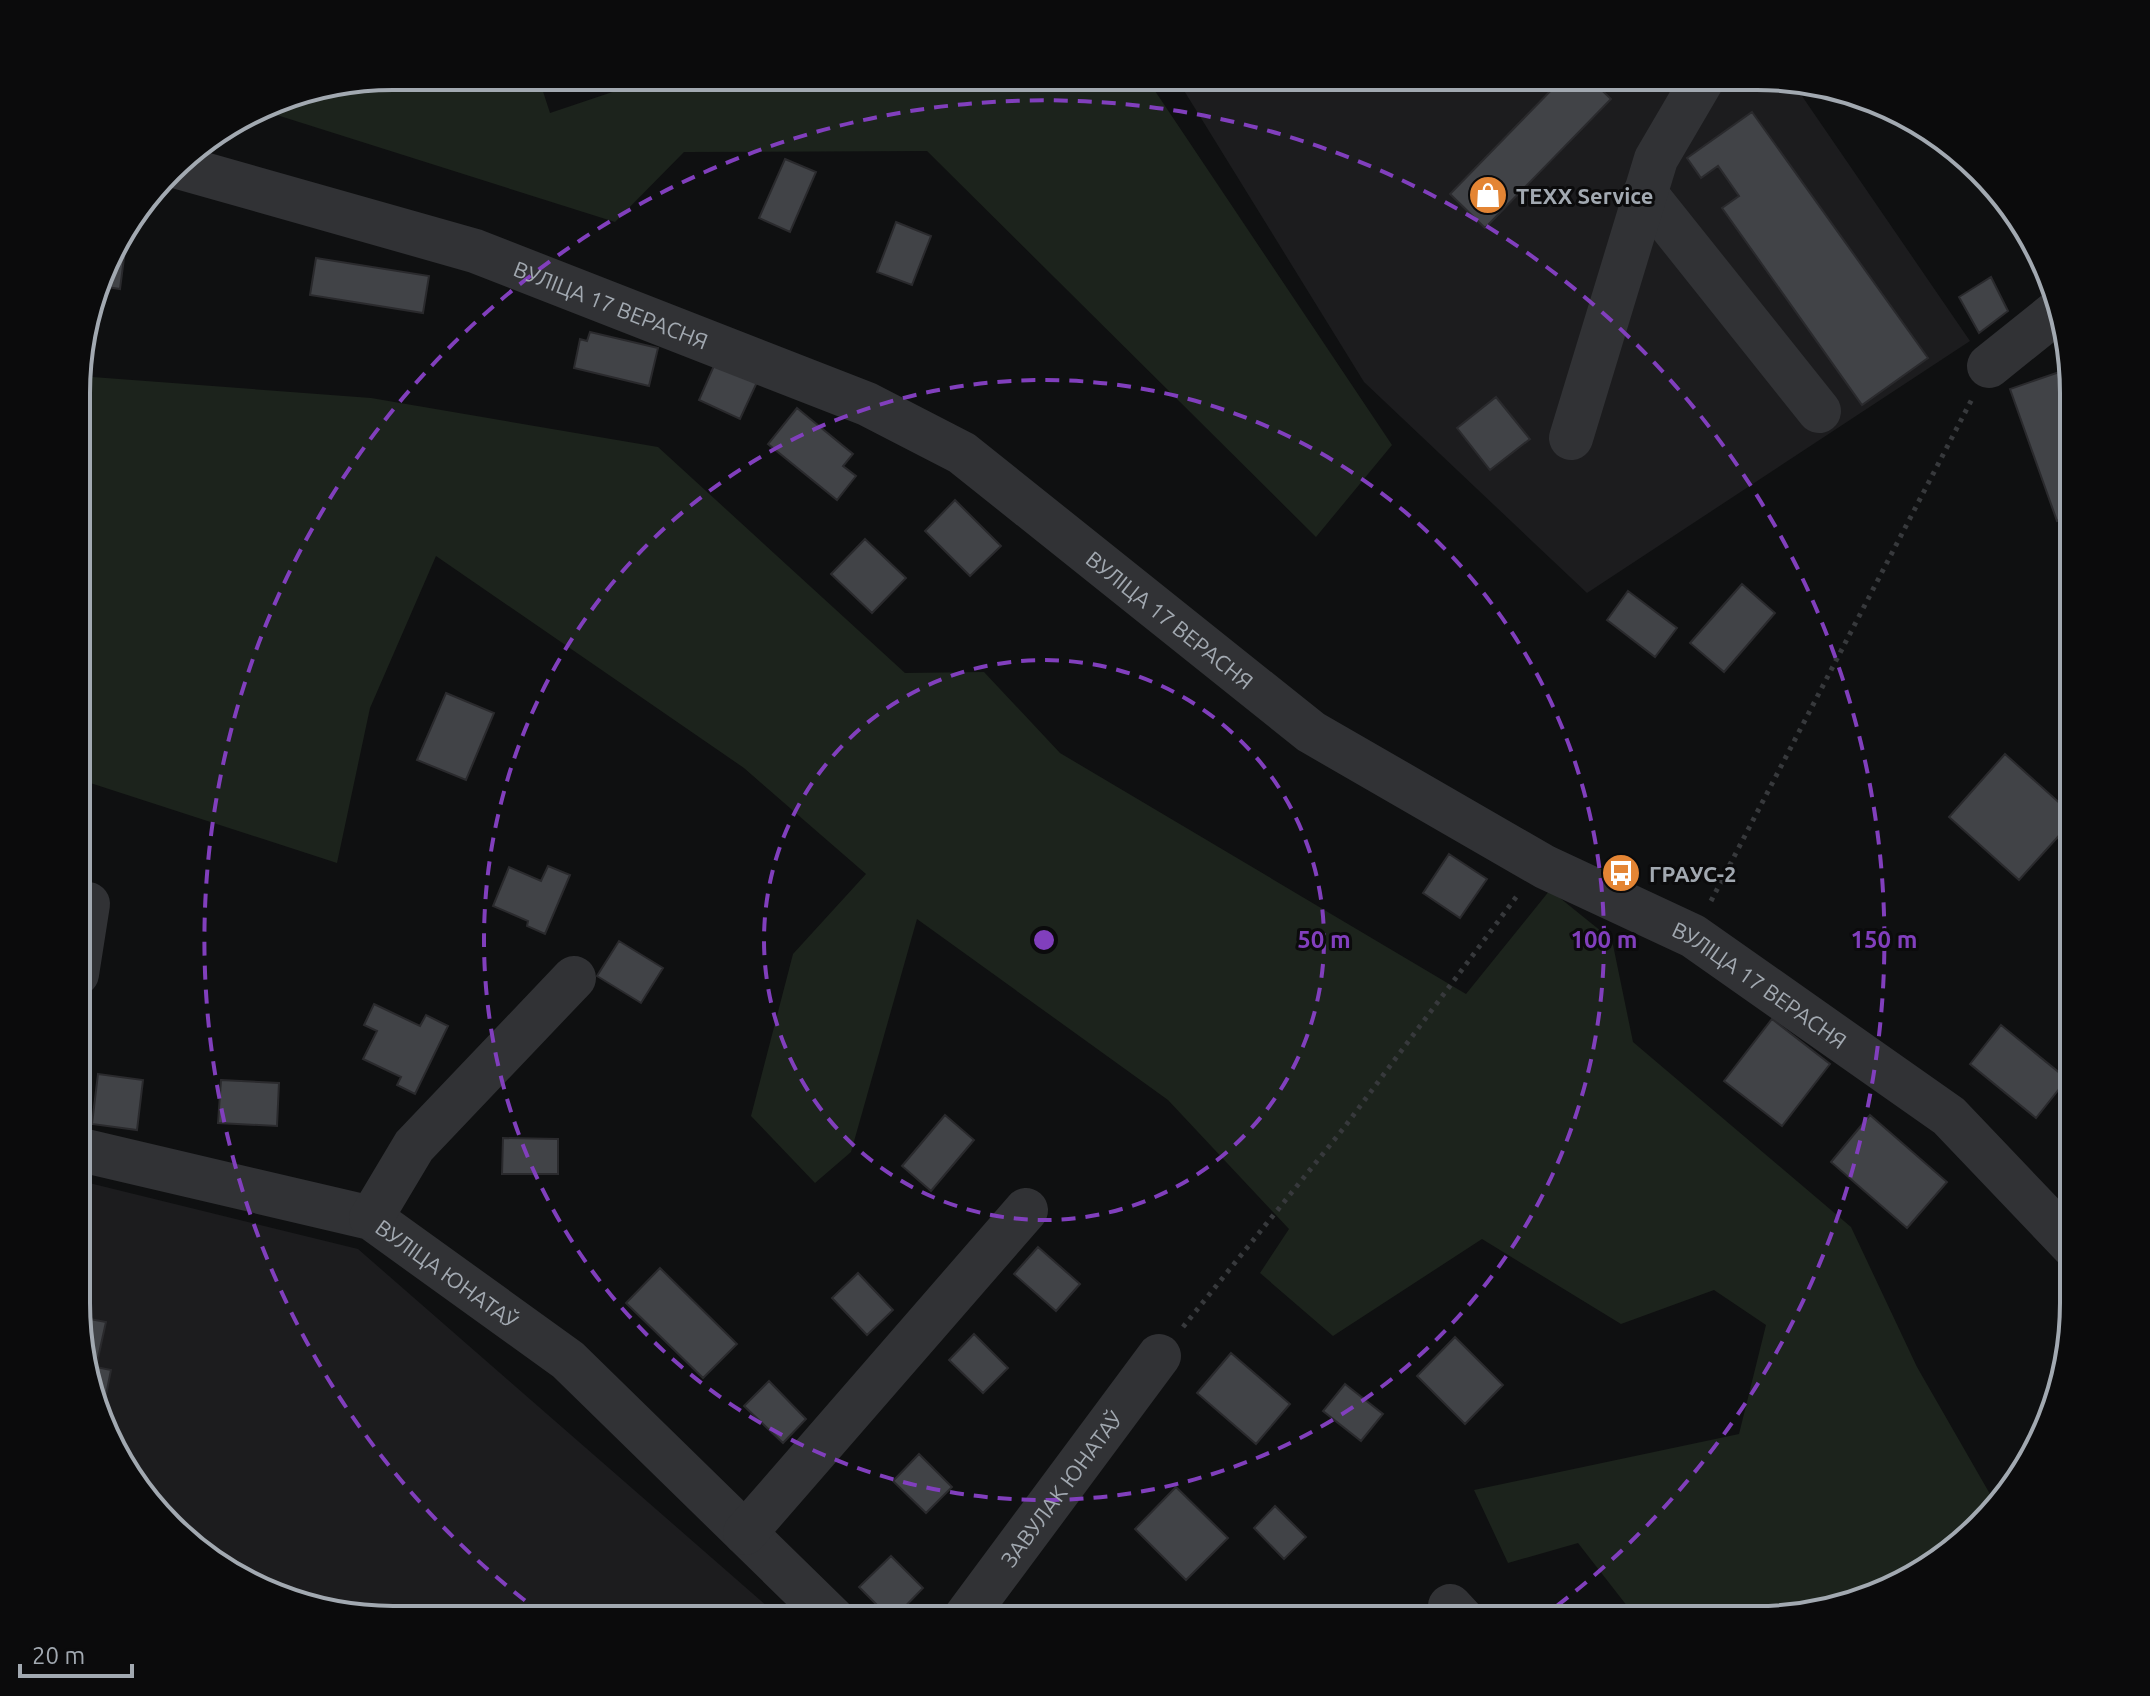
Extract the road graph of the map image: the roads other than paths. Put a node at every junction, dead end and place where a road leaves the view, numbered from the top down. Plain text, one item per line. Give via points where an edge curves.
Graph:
1 (1696, 90) edge
2 (188, 170) edge
3 (1645, 193) junction
4 (2050, 317) edge
5 (1989, 366) road end
6 (1819, 411) dead end
7 (1571, 438) dead end
8 (574, 978) dead end
9 (90, 1152) edge
10 (1026, 1210) dead end
11 (371, 1218) junction
12 (2060, 1232) edge
13 (1159, 1356) road end
14 (745, 1533) junction
15 (820, 1606) edge
16 (973, 1606) edge

1 - 3 street via 1656,159
2 - 12 street, ВУЛІЦА 17 ВЕРАСНЯ via 475,251 867,404 962,453 1311,732 1545,867 1693,936 1949,1116
3 - 6 street
3 - 7 street
4 - 5 street
8 - 11 street via 414,1146
9 - 11 street, ВУЛІЦА ЮНАТАЎ
10 - 14 street
11 - 14 street, ВУЛІЦА ЮНАТАЎ via 568,1360
13 - 16 street, ЗАВУЛАК ЮНАТАЎ
14 - 15 street, ВУЛІЦА ЮНАТАЎ

